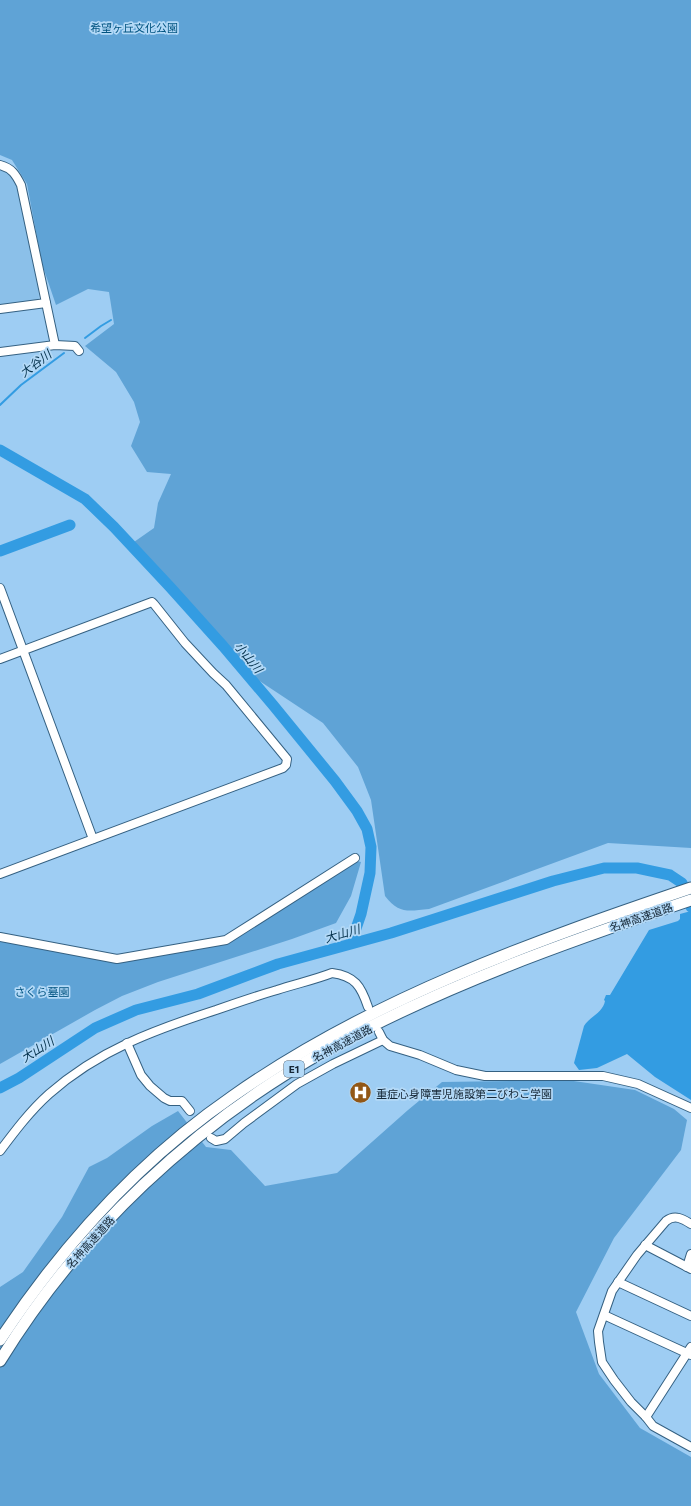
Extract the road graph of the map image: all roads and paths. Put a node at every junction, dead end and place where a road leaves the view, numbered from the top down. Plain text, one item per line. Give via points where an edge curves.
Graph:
1 (0, 165) edge
2 (46, 303) junction
3 (0, 309) edge
4 (55, 345) junction
5 (79, 351) dead end
6 (0, 352) edge
7 (0, 588) edge
8 (23, 650) junction
9 (0, 659) edge
10 (93, 839) junction
11 (355, 858) dead end
12 (0, 874) edge
13 (691, 888) edge
14 (691, 900) edge
15 (0, 937) edge
16 (368, 1007) dead end
17 (379, 1032) dead end
18 (384, 1040) junction
19 (127, 1043) junction
20 (691, 1108) edge
21 (190, 1111) dead end
22 (211, 1138) dead end
23 (0, 1151) edge
24 (691, 1224) edge
25 (646, 1245) junction
26 (691, 1254) edge
27 (689, 1268) edge
28 (618, 1282) junction
29 (604, 1315) junction
30 (691, 1316) edge
31 (0, 1340) edge
32 (690, 1352) edge
33 (0, 1361) edge
34 (646, 1417) junction
35 (691, 1447) edge

1 - 2 street via 15,173 21,185
2 - 3 street
2 - 4 street
4 - 5 street via 75,346
4 - 6 street
7 - 8 street
8 - 9 street
8 - 10 street
8 - 10 street via 152,602 287,759 283,768
10 - 12 street
11 - 15 street via 226,940 117,959
13 - 31 highway, 名神高速道路 / E1 via 508,954 410,996 280,1064 194,1125 154,1159 97,1215 24,1304
14 - 33 highway, 名神高速道路 / E1 via 560,946 457,987 327,1049 285,1074 201,1134 130,1198 63,1272 33,1310
16 - 19 street via 362,989 357,983 341,974 332,974 193,1017
17 - 18 street
18 - 20 street via 390,1046 466,1073 485,1076 603,1076 638,1084
18 - 22 street via 297,1084 225,1139 216,1141
19 - 21 street via 141,1075 150,1086 170,1101 182,1102
19 - 23 street via 85,1067 50,1093
24 - 25 street via 681,1218 670,1218
25 - 27 street
25 - 28 street
26 - 27 street
28 - 29 street via 612,1291
28 - 30 street
29 - 32 street
29 - 34 street via 598,1331 602,1362 631,1402
32 - 34 street
34 - 35 street via 653,1426

